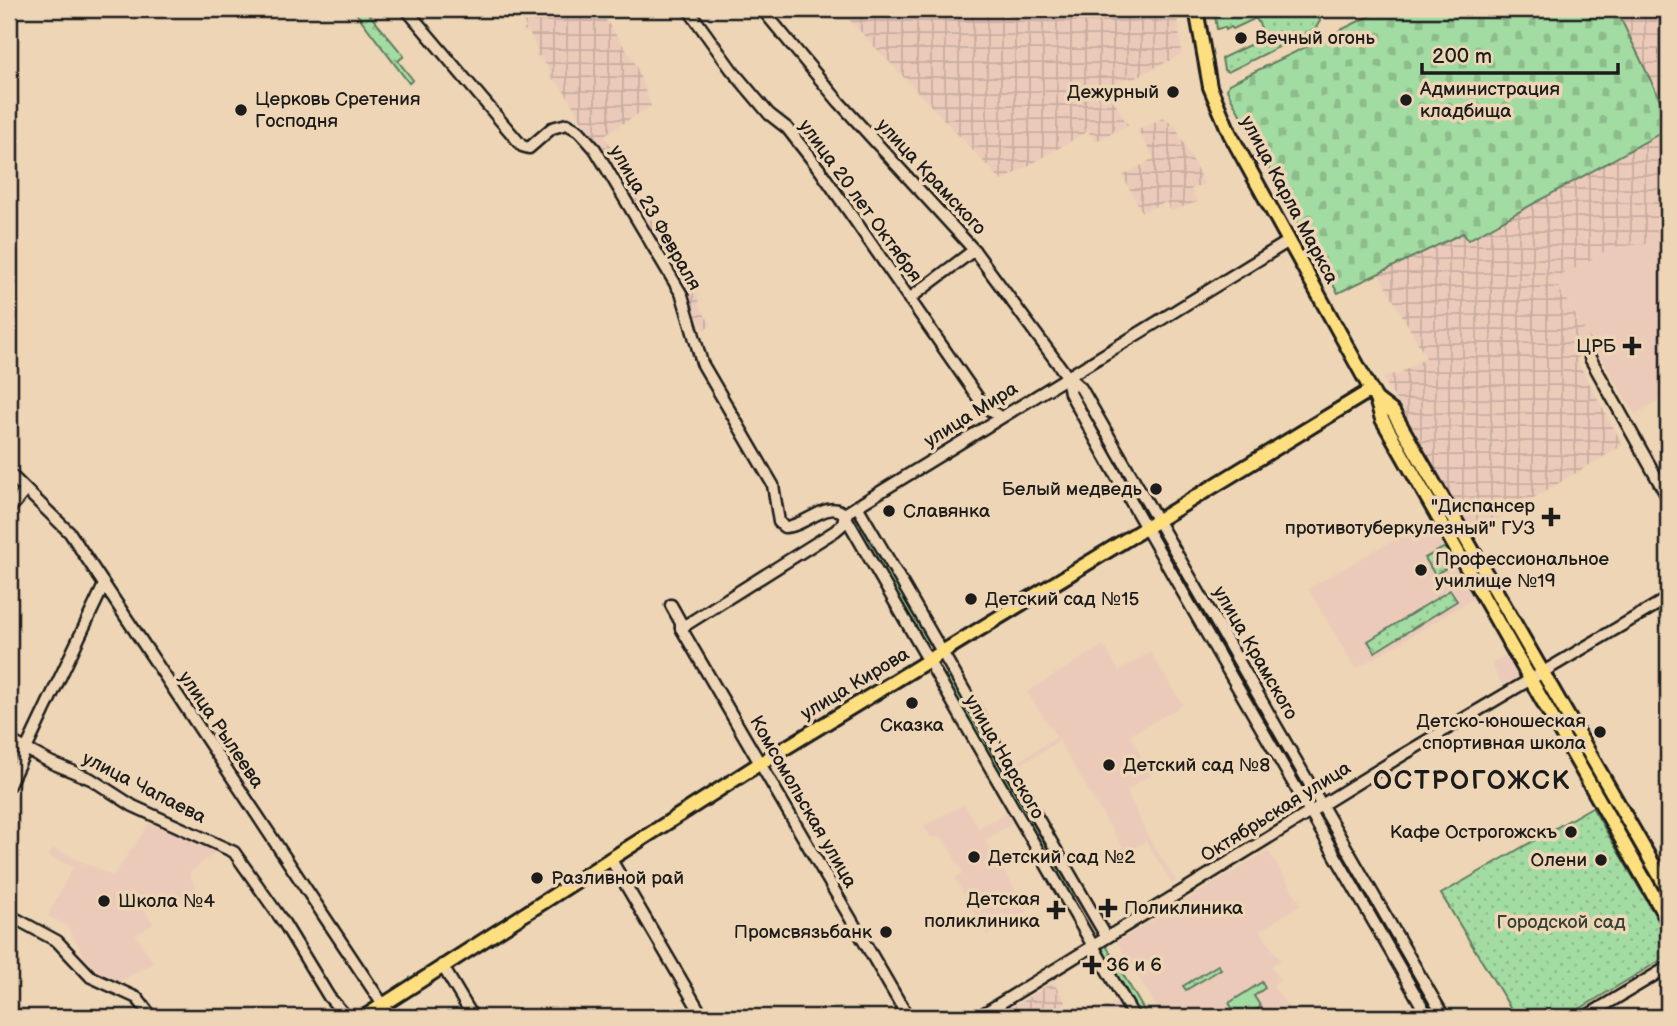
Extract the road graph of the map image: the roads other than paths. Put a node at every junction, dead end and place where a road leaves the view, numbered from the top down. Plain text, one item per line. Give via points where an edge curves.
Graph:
1 (406, 9) edge
2 (688, 9) edge
3 (762, 9) edge
4 (1196, 9) edge
5 (1289, 241) junction
6 (974, 250) junction
7 (909, 299) junction
8 (1590, 358) dead end
9 (1067, 376) junction
10 (1374, 395) junction
11 (1000, 417) junction
12 (9, 473) edge
13 (25, 491) junction
14 (1668, 498) edge
15 (857, 506) junction
16 (9, 509) edge
17 (844, 514) junction
18 (1158, 520) junction
19 (1145, 529) junction
20 (104, 585) junction
21 (1668, 598) edge
22 (671, 604) dead end
23 (681, 628) junction
24 (944, 652) junction
25 (928, 662) junction
26 (1542, 672) junction
27 (1531, 679) junction
28 (9, 740) edge
29 (26, 748) junction
30 (759, 764) junction
31 (1598, 768) junction
32 (1585, 775) junction
33 (9, 785) edge
34 (1322, 804) junction
35 (1311, 811) junction
36 (610, 858) junction
37 (1668, 890) edge
38 (9, 915) edge
39 (1668, 921) edge
40 (1106, 936) junction
41 (1093, 944) junction
42 (1407, 953) junction
43 (1395, 960) junction
44 (442, 965) junction
45 (1668, 967) edge
46 (383, 1005) junction
47 (152, 1017) edge
48 (348, 1017) edge
49 (363, 1017) edge
50 (391, 1017) edge
51 (473, 1017) edge
52 (703, 1017) edge
53 (908, 1017) edge
54 (978, 1017) edge
55 (1134, 1017) edge
56 (1428, 1017) edge
57 (1444, 1017) edge
58 (1585, 1017) edge

1 - 17 street, улица 23 Февраля via 522,146 529,148 552,128 567,124 595,149 682,295 702,363 773,485 779,523 794,528 827,510
2 - 7 street, улица 20 лет Октября via 730,69 820,170
3 - 6 street, улица Крамского via 839,102
4 - 5 main road, улица Карла Маркса via 1210,87 1230,134
5 - 9 street, улица Мира
5 - 10 main road, улица Карла Маркса
6 - 7 street
6 - 9 street, улица Крамского
7 - 11 street, улица 20 лет Октября via 983,405
8 - 14 street
9 - 11 street, улица Мира
9 - 18 street, улица Крамского via 1081,388
9 - 19 street, улица Крамского via 1070,393
10 - 18 main road, улица Кирова
10 - 26 main road, улица Карла Маркса via 1393,412
10 - 27 main road, улица Карла Маркса via 1386,426
11 - 15 street, улица Мира
12 - 13 street, улица Рылеева
13 - 16 street
13 - 20 street, улица Рылеева via 70,533
15 - 17 street, улица Мира
15 - 24 street, улица Нарского
17 - 23 street, улица Мира via 835,531
17 - 25 street, улица Нарского
18 - 19 main road, улица Кирова
18 - 34 street, улица Крамского
19 - 24 main road, улица Кирова
19 - 35 street, улица Крамского
20 - 29 street
20 - 46 street, улица Рылеева
21 - 26 street, Октябрьская улица
22 - 23 street, Комсомольская улица
23 - 30 street, Комсомольская улица
24 - 25 main road, улица Кирова
24 - 40 street, улица Нарского
25 - 30 main road, улица Кирова
25 - 41 street, улица Нарского
26 - 27 street, Октябрьская улица
26 - 31 main road, улица Карла Маркса
27 - 32 main road, улица Карла Маркса
27 - 34 street, Октябрьская улица
28 - 29 street, улица Чапаева
29 - 33 street
29 - 48 street, улица Чапаева via 91,779 133,806 234,852 330,998
30 - 36 main road, улица Кирова
30 - 53 street, Комсомольская улица
31 - 32 main road
31 - 37 main road, улица Карла Маркса
32 - 39 main road, улица Карла Маркса
34 - 35 street, Октябрьская улица
34 - 42 street, улица Крамского
35 - 40 street, Октябрьская улица
35 - 43 street, улица Крамского
36 - 44 main road, улица Кирова
36 - 52 street
38 - 47 street via 57,941 91,977 137,998
40 - 41 street, Октябрьская улица
41 - 54 street, Октябрьская улица
41 - 55 street, улица Нарского
42 - 43 street
42 - 57 street, улица Крамского
43 - 56 street, улица Крамского
44 - 46 main road, улица Кирова
44 - 51 street
45 - 58 street
46 - 49 main road, улица Кирова
46 - 50 street, улица Рылеева

